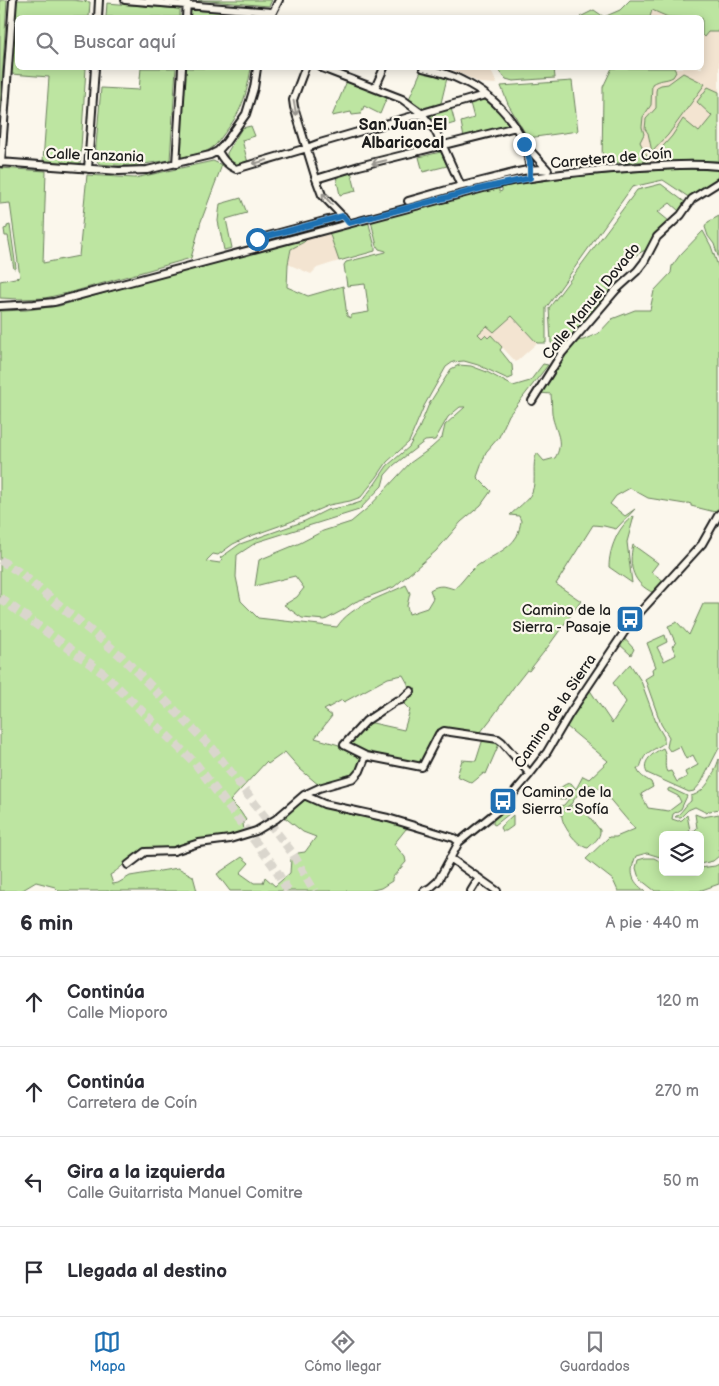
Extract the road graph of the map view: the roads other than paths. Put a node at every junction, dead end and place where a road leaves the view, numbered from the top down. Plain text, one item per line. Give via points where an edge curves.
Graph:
1 (13, 0) edge
2 (99, 0) edge
3 (125, 0) edge
4 (279, 0) edge
5 (187, 3) edge
6 (98, 15) edge
7 (271, 15) edge
8 (95, 70) edge
9 (182, 70) edge
10 (257, 70) edge
11 (304, 70) edge
12 (327, 70) edge
13 (383, 70) edge
14 (432, 70) edge
15 (375, 88) junction
16 (485, 95) junction
17 (421, 113) junction
18 (516, 127) junction
19 (524, 144) junction
20 (443, 146) junction
21 (306, 148) junction
22 (218, 151) junction
23 (1, 163) edge
24 (176, 164) junction
25 (719, 166) edge
26 (88, 169) junction
27 (530, 170) junction
28 (548, 170) junction
29 (558, 174) junction
30 (530, 178) junction
31 (316, 179) junction
32 (719, 182) edge
33 (460, 186) junction
34 (408, 201) dead end
35 (343, 216) junction
36 (349, 223) junction
37 (257, 239) dead end
38 (0, 306) edge
39 (532, 400) dead end
40 (719, 515) edge
41 (411, 692) dead end
42 (366, 756) junction
43 (530, 774) junction
44 (304, 795) junction
45 (459, 842) junction
46 (450, 858) junction
47 (128, 865) dead end
48 (479, 878) junction
49 (424, 891) edge
50 (471, 891) edge
51 (497, 891) edge

1 - 23 street
2 - 6 street
3 - 5 street
4 - 7 street
5 - 7 street
8 - 26 street
9 - 24 street
10 - 22 street via 246,114
11 -> 21 street via 293,100
12 - 15 street
13 - 15 street
14 - 16 street via 465,81
15 - 17 street via 402,99
16 - 17 street
16 - 18 street
17 - 20 street
17 - 21 street
18 - 19 street
18 - 20 street
19 - 27 street
19 - 28 street
20 -> 31 street
20 - 33 street
21 -> 22 street via 236,169 230,167
21 - 31 street
22 - 24 street, Calle Tanzania
23 - 26 street, Calle Tanzania
24 - 26 street, Calle Tanzania via 147,170
25 - 29 street, Carretera de Coín via 666,165
27 - 28 street, Carretera de Coín
27 - 30 street
27 - 33 street, Carretera de Coín
28 - 29 street
29 - 30 street, Carretera de Coín
30 - 36 street, Carretera de Coín
35 -> 31 street via 322,195
32 - 39 street, Calle Manuel Dovado via 692,199 681,215 657,237 644,262 562,353
33 - 34 street, Carretera de Coín
35 - 36 street
35 - 37 street
36 - 38 street, Carretera de Coín via 54,302
40 - 43 street, Camino de la Sierra via 702,544 631,622
41 - 42 street via 366,721 344,745
42 - 43 street via 422,767 439,734 444,731 498,739
42 - 44 street via 354,778
43 - 45 street, Camino de la Sierra via 501,808
44 - 45 street via 324,804 388,818
44 - 47 street via 256,831 230,839 198,842 174,851 146,852
45 - 46 street, Camino de la Sierra
46 - 48 street
46 - 49 street, Camino de la Sierra via 438,881
48 - 50 street
48 - 51 street

